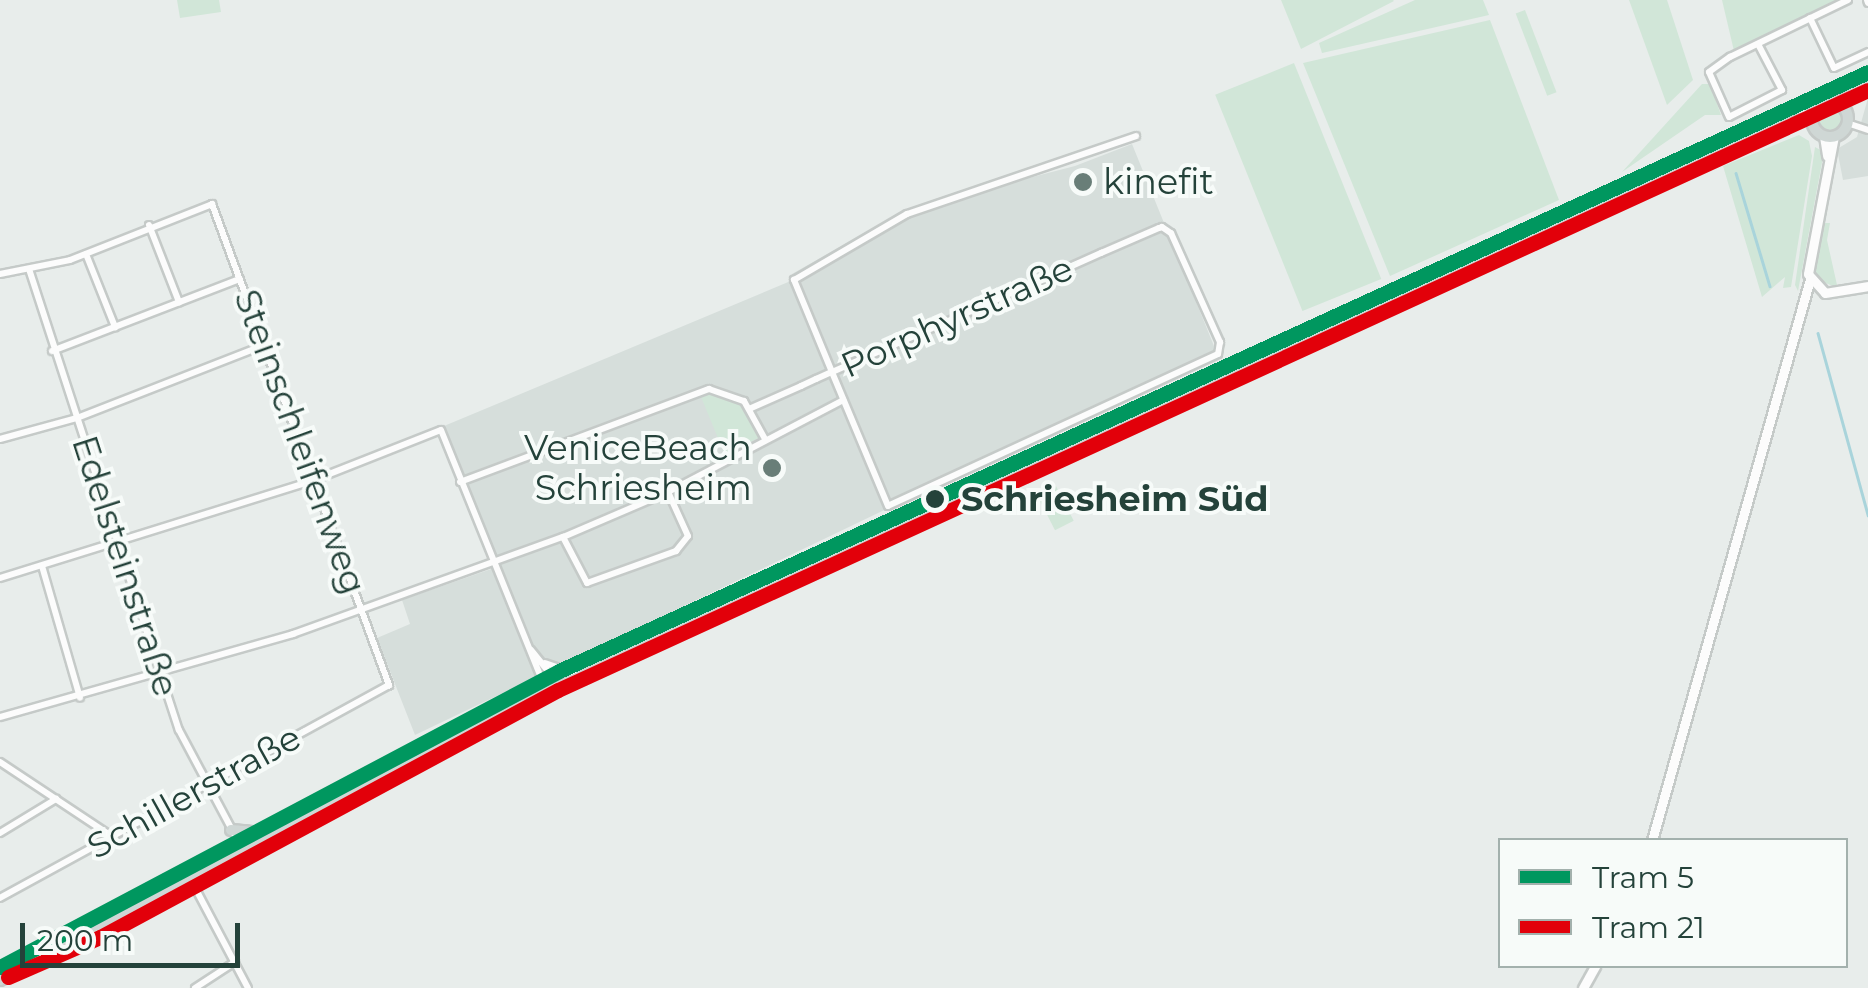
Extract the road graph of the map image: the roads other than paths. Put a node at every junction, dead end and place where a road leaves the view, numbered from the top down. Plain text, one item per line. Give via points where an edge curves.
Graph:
1 (1848, 0) edge
2 (1810, 18) junction
3 (1758, 44) junction
4 (1868, 52) edge
5 (1868, 84) edge
6 (1838, 103) junction
7 (1812, 118) junction
8 (1847, 123) junction
9 (1868, 130) edge
10 (1136, 136) dead end
11 (1829, 136) junction
12 (149, 225) junction
13 (86, 254) junction
14 (29, 269) junction
15 (0, 274) edge
16 (1809, 276) junction
17 (240, 279) junction
18 (1868, 286) edge
19 (1820, 290) junction
20 (179, 302) junction
21 (1798, 309) junction
22 (114, 327) junction
23 (264, 345) junction
24 (52, 352) junction
25 (832, 372) junction
26 (843, 400) junction
27 (749, 408) junction
28 (77, 418) junction
29 (0, 439) edge
30 (764, 439) junction
31 (314, 480) junction
32 (460, 482) junction
33 (668, 492) junction
34 (563, 537) junction
35 (118, 543) junction
36 (492, 563) junction
37 (42, 566) junction
38 (0, 578) edge
39 (362, 610) junction
40 (527, 645) junction
41 (546, 664) junction
42 (581, 675) junction
43 (159, 676) junction
44 (389, 684) joint
45 (548, 692) junction
46 (80, 698) junction
47 (0, 717) edge
48 (0, 762) edge
49 (205, 786) junction
50 (56, 798) junction
51 (231, 830) junction
52 (0, 833) edge
53 (279, 834) junction
54 (112, 837) junction
55 (1653, 838) edge
56 (244, 853) junction
57 (192, 880) junction
58 (0, 898) edge
59 (235, 962) junction
60 (0, 980) edge
61 (195, 988) edge
62 (248, 988) edge

1 - 2 street
2 - 3 street
2 - 4 street via 1834,68
3 - 3 street via 1782,90 1729,117 1708,74
5 - 6 main road
6 - 7 main road via 1821,103
6 - 8 main road
7 - 11 main road
7 - 42 main road via 1766,128
8 - 9 street
8 - 11 main road
10 - 25 street via 906,214 794,280
11 - 16 street
12 - 13 street
12 - 17 street, Steinschleifenweg via 208,202
12 - 20 street
13 - 14 street
13 - 22 street
14 - 15 street
14 - 24 street, Edelsteinstraße
16 - 19 street
16 - 21 street
17 - 20 street
17 - 23 street, Steinschleifenweg
18 - 19 street
19 - 21 street
20 - 22 street
21 - 55 street
22 - 24 street
23 - 28 street
23 - 31 street, Steinschleifenweg
24 - 28 street, Edelsteinstraße
25 - 26 street
25 - 26 street, Porphyrstraße via 1166,228 1220,342 1218,354 888,506
25 - 27 street, Porphyrstraße
26 - 30 street
27 - 30 street
27 - 32 street via 728,391 709,389
28 - 29 street
28 - 35 street, Edelsteinstraße
30 - 33 street
31 - 32 street via 440,430
31 - 35 street
31 - 39 street, Steinschleifenweg
32 - 36 street
33 - 34 street
33 - 34 street via 688,536 676,551 587,583
34 - 36 street
35 - 37 street
35 - 43 street, Edelsteinstraße
36 - 39 street
36 - 40 street
37 - 38 street
37 - 46 street
39 - 43 street
39 - 44 street, Steinschleifenweg
40 - 41 street
40 - 45 street
41 - 42 street
41 - 45 street
42 - 45 main road
43 - 46 street
43 - 49 street, Edelsteinstraße
44 - 49 street, Schillerstraße
45 - 53 main road
46 - 47 street
48 - 50 street
49 - 51 street, Edelsteinstraße
49 - 54 street, Schillerstraße
50 - 52 street
50 - 54 street
51 - 53 main road
51 - 56 street, Edelsteinstraße
53 - 56 main road
54 - 58 street, Schillerstraße
56 - 57 main road
57 - 59 street
57 - 60 main road
59 - 61 street
59 - 62 street

